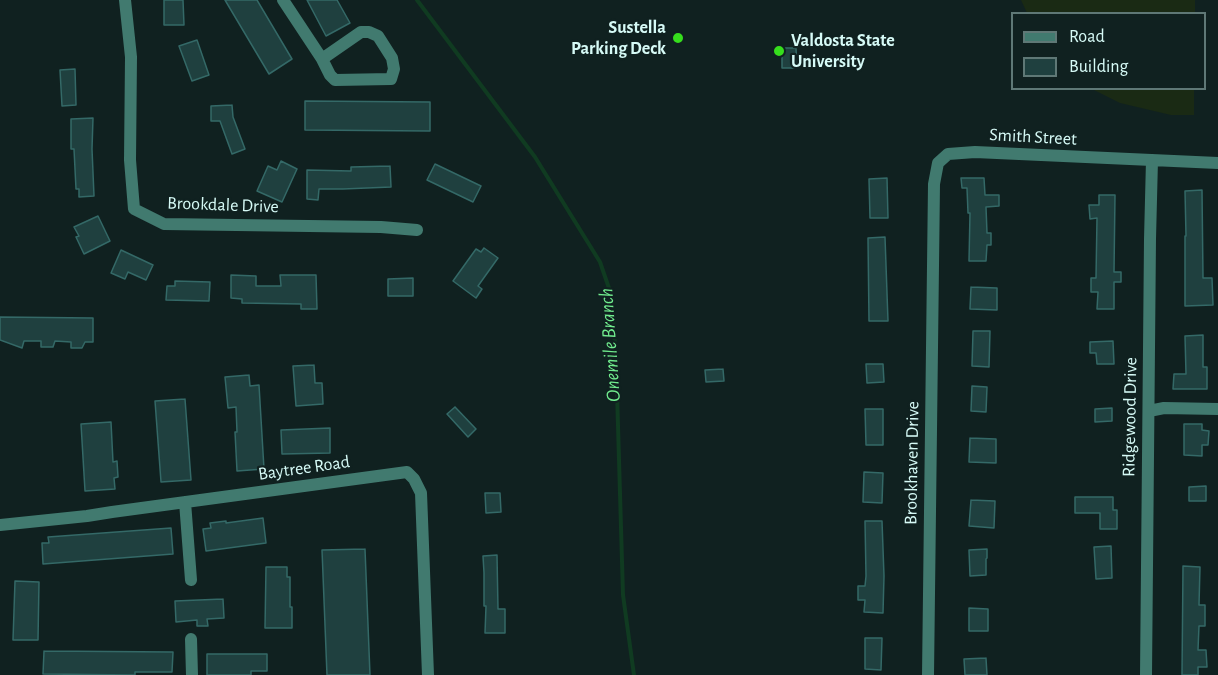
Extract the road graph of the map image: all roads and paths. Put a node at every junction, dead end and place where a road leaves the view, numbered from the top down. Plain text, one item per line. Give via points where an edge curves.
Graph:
1 (125, 0) edge
2 (283, 0) edge
3 (322, 59) junction
4 (1152, 160) junction
5 (1218, 163) edge
6 (417, 230) dead end
7 (933, 251) joint
8 (1218, 409) edge
9 (1149, 411) junction
10 (185, 502) junction
11 (0, 525) edge
12 (191, 580) dead end
13 (192, 639) dead end
14 (192, 675) edge
15 (428, 675) edge
16 (928, 675) edge
17 (1146, 675) edge

1 - 6 street, Brookdale Drive via 131,57 130,160 134,209 164,224
2 - 3 street
3 - 3 street via 361,32 369,32 378,36 394,69 391,79 335,80
4 - 5 street, Smith Street
4 - 7 street, Smith Street via 948,154 938,163 934,175
4 - 9 street, Ridgewood Drive
7 - 16 street, Brookhaven Drive
8 - 9 street
9 - 17 street, Ridgewood Drive
10 - 11 street, Baytree Road
10 - 12 street
10 - 15 street, Baytree Road via 406,472 421,493
13 - 14 street

